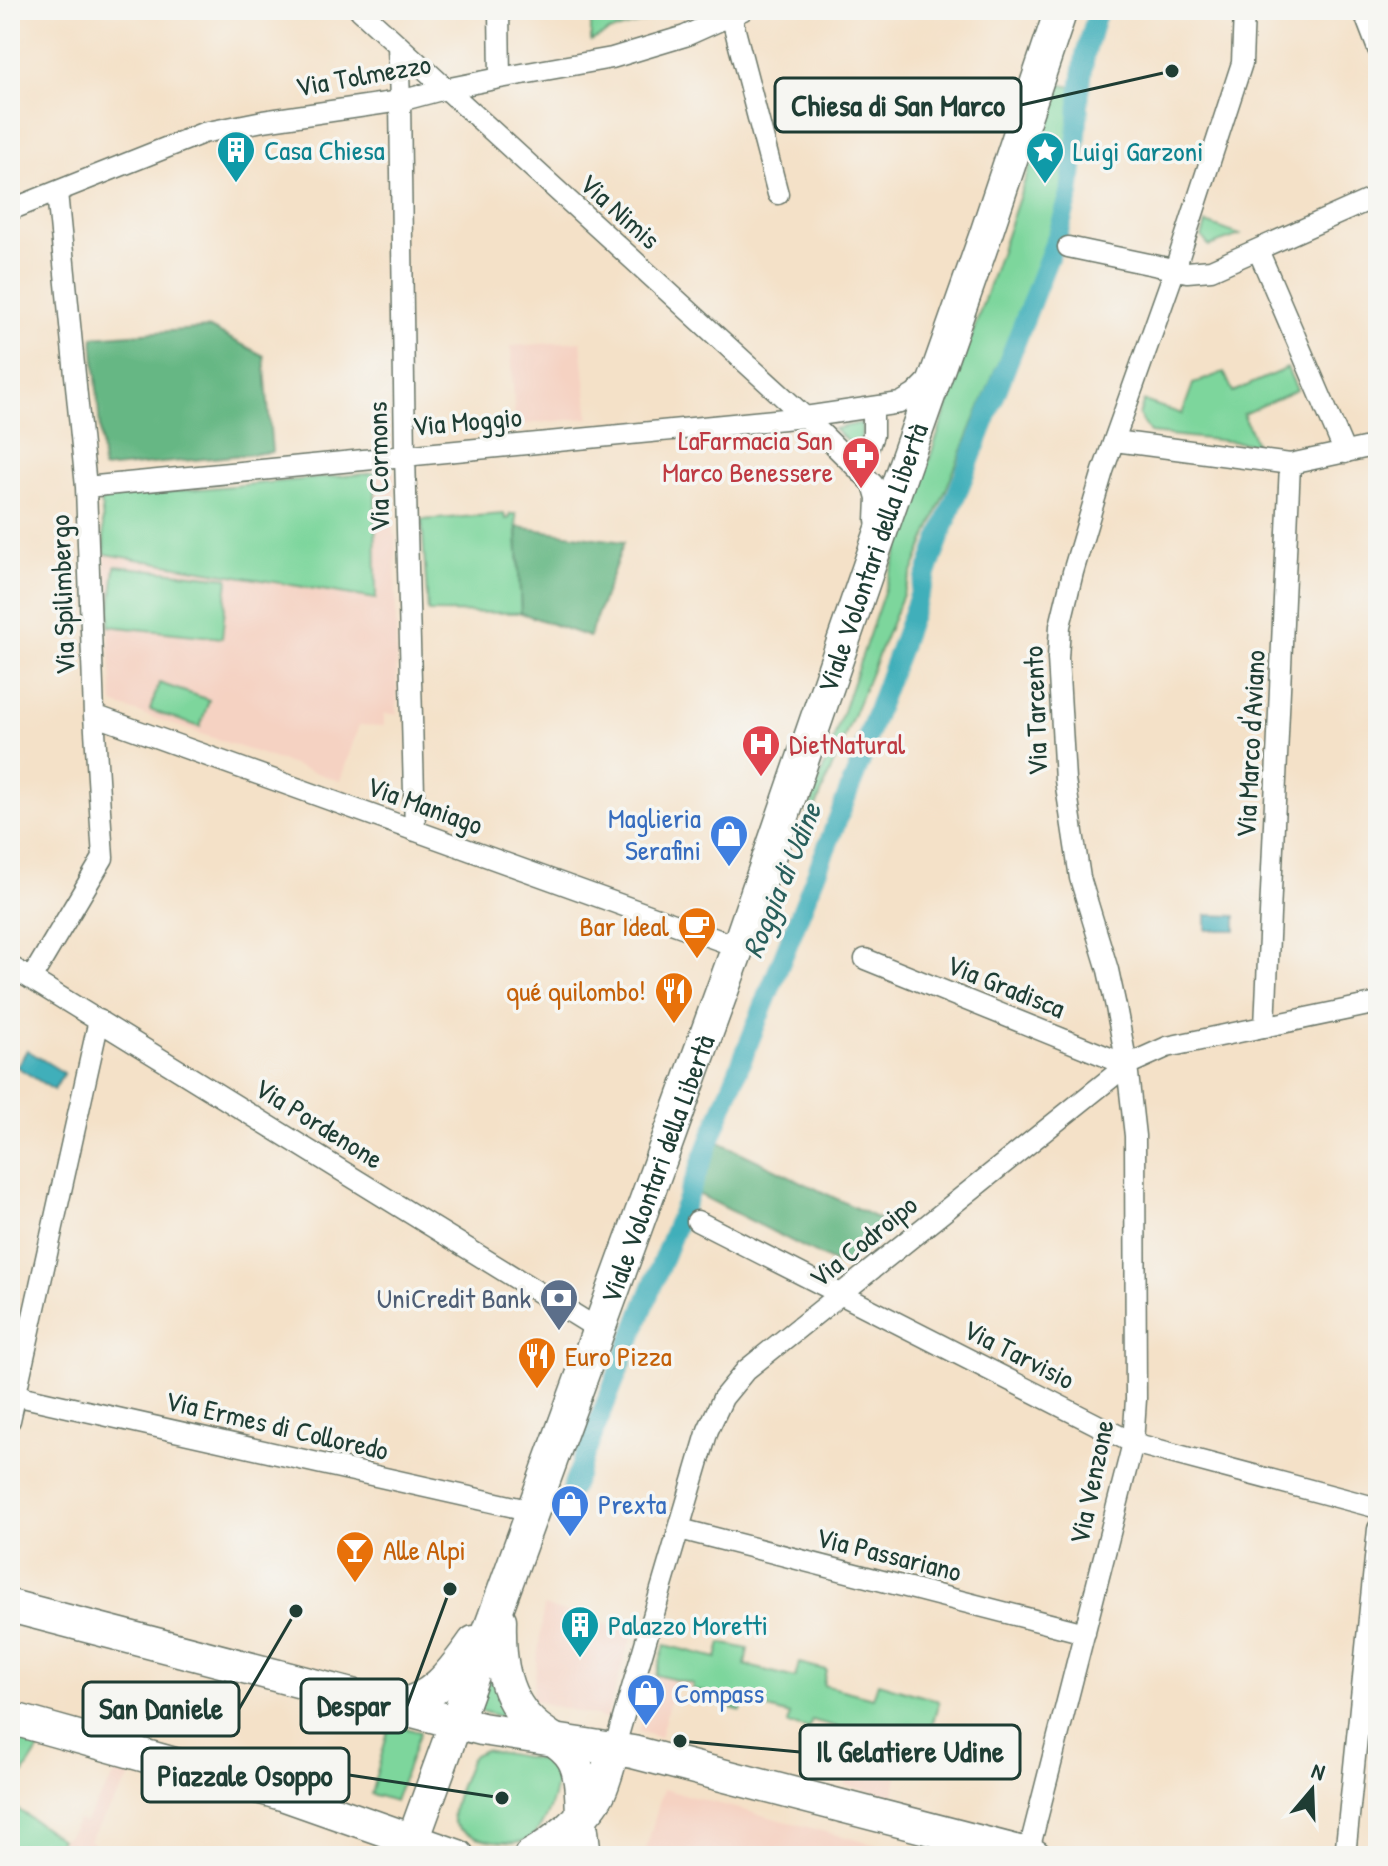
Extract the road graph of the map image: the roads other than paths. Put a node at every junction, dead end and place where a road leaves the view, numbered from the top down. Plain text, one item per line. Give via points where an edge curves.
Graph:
1 (360, 10) edge
2 (499, 10) edge
3 (1061, 10) edge
4 (1244, 10) edge
5 (1363, 10) edge
6 (737, 13) edge
7 (398, 45) junction
8 (1378, 49) edge
9 (500, 78) junction
10 (445, 89) junction
11 (400, 101) junction
12 (57, 192) junction
13 (778, 194) dead end
14 (1378, 196) edge
15 (10, 210) edge
16 (1068, 247) dead end
17 (1258, 250) junction
18 (1175, 269) junction
19 (938, 370) junction
20 (873, 407) junction
21 (805, 417) junction
22 (1115, 441) junction
23 (1378, 445) edge
24 (1345, 453) junction
25 (405, 455) junction
26 (1290, 464) junction
27 (860, 472) junction
28 (86, 487) junction
29 (876, 546) junction
30 (94, 715) junction
31 (415, 831) junction
32 (738, 947) junction
33 (865, 959) dead end
34 (10, 966) edge
35 (31, 979) junction
36 (1378, 1003) edge
37 (99, 1020) junction
38 (1265, 1027) junction
39 (1127, 1065) junction
40 (697, 1221) dead end
41 (840, 1295) junction
42 (598, 1329) junction
43 (13, 1394) edge
44 (10, 1420) edge
45 (1133, 1443) junction
46 (1378, 1508) edge
47 (532, 1511) junction
48 (680, 1529) junction
49 (1378, 1529) edge
50 (501, 1601) junction
51 (10, 1606) edge
52 (1085, 1633) junction
53 (396, 1706) junction
54 (10, 1718) edge
55 (455, 1722) junction
56 (557, 1741) junction
57 (614, 1749) junction
58 (582, 1814) junction
59 (407, 1848) edge
60 (1032, 1855) edge
61 (458, 1856) edge
62 (530, 1856) edge
63 (587, 1856) edge
64 (1345, 1856) edge

1 - 7 street, Via Nimis
2 - 9 street
3 - 19 main road, Viale Volontari della Libertà
4 - 18 street, Via Tarcento via 1242,63
5 - 8 street
6 - 9 street, Via Tolmezzo via 685,36 612,58
6 - 13 street, Via Tolmezzo
7 - 10 street, Via Nimis
7 - 11 street
9 - 10 street, Via Tolmezzo
10 - 11 street, Via Tolmezzo
10 - 21 street, Via Nimis
11 - 12 street, Via Tolmezzo via 203,133
11 - 25 street, Via Cormons
12 - 15 street, Via Tolmezzo
12 - 28 street, Via Spilimbergo
14 - 17 street
16 - 18 street
17 - 18 street via 1211,270
17 - 24 street
18 - 22 street, Via Tarcento
19 - 20 street via 900,403
19 - 29 main road, Viale Volontari della Libertà
20 - 21 street
20 - 27 street via 873,435
21 - 25 street, Via Moggio
21 - 27 street, Via Nimis
22 - 26 street
22 - 39 street, Via Tarcento via 1073,572 1058,658 1065,780 1080,878 1108,970
23 - 24 street
24 - 26 street
25 - 28 street, Via Moggio
25 - 31 street, Via Cormons
26 - 38 street, Via Marco d'Aviano
27 - 29 street, Via Nimis via 876,492
28 - 30 street, Via Spilimbergo
29 - 32 main road, Viale Volontari della Libertà
30 - 31 street, Via Maniago
30 - 35 street, Via Spilimbergo via 103,858
31 - 32 street, Via Maniago
32 - 42 main road, Viale Volontari della Libertà
33 - 39 street, Via Gradisca
34 - 35 street, Via Pordenone
35 - 37 street, Via Pordenone
36 - 38 street, Via Codroipo
37 - 42 street, Via Pordenone
37 - 43 street
38 - 39 street, Via Codroipo via 1167,1047
39 - 41 street, Via Codroipo
39 - 45 street, Via Venzone via 1135,1136
40 - 41 street, Via Tarvisio
41 - 45 street, Via Tarvisio
41 - 48 street, Via Codroipo via 746,1370 723,1398 708,1430
42 - 47 main road, Viale Volontari della Libertà
43 - 44 street
43 - 47 street, Via Ermes di Colloredo
45 - 46 street, Via Tarvisio
45 - 52 street, Via Venzone
47 - 50 main road, Viale Volontari della Libertà
48 - 52 street, Via Passariano
48 - 57 street, Via Codroipo
49 - 64 street
50 - 53 main road via 438,1687
50 - 55 main road
50 - 56 main road via 506,1683 523,1715
51 - 53 main road
52 - 60 street, Via Venzone
53 - 55 main road
54 - 59 main road via 282,1794
55 - 56 main road
55 - 59 main road
56 - 57 main road
56 - 58 main road via 577,1767
57 - 58 main road via 600,1791
57 - 60 main road
58 - 62 main road
58 - 63 street
59 - 61 main road

